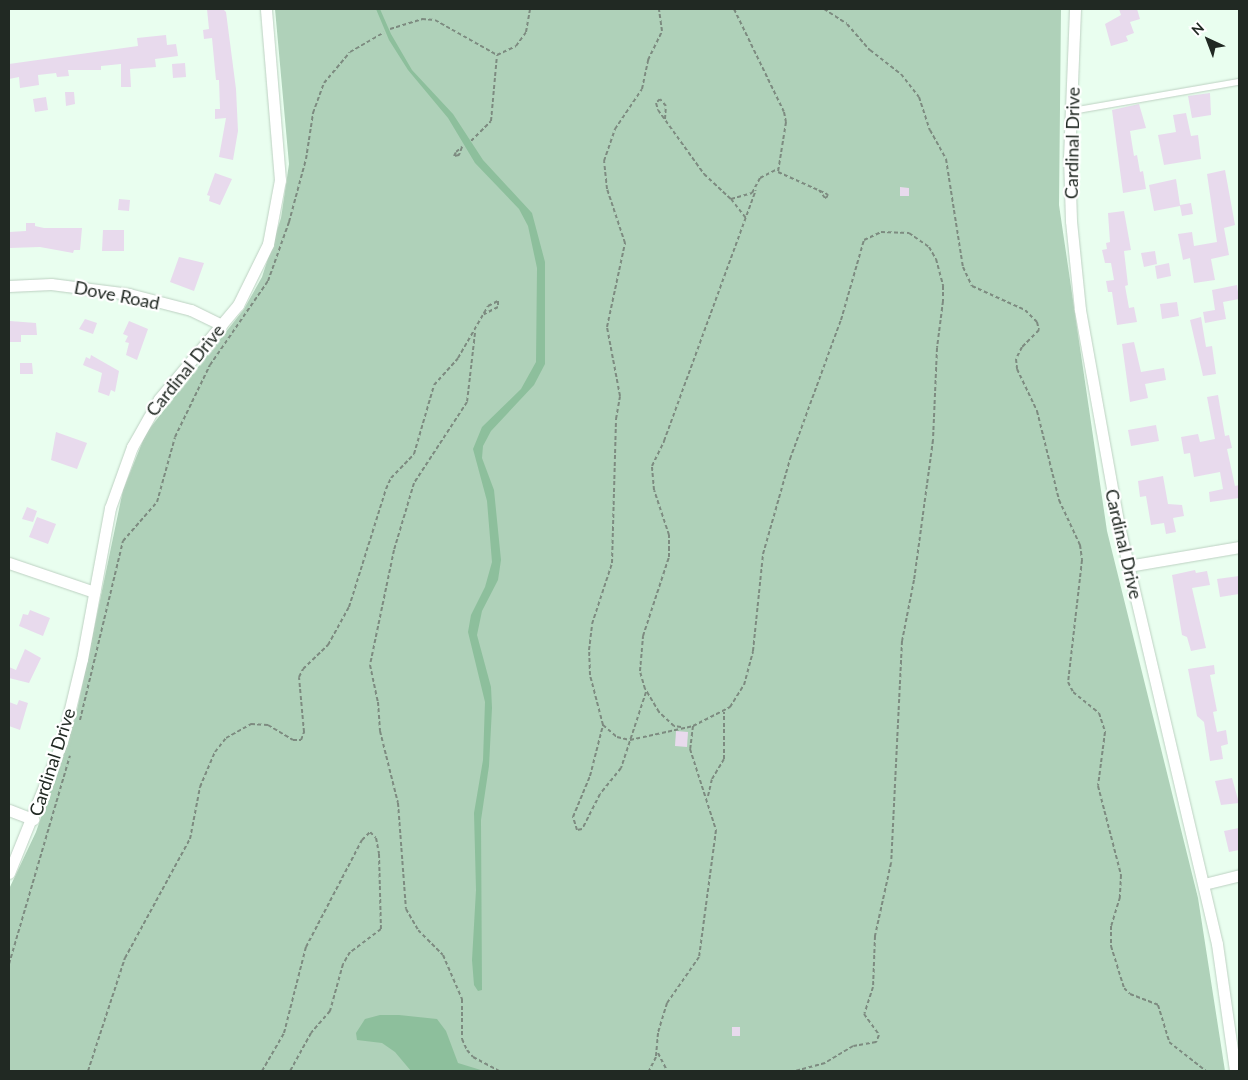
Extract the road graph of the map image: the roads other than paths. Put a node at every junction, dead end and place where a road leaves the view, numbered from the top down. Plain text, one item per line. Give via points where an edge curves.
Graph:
1 (266, 9) edge
2 (1075, 9) edge
3 (1239, 82) edge
4 (1072, 111) junction
5 (9, 286) edge
6 (222, 326) junction
7 (1239, 547) edge
8 (9, 563) edge
9 (1128, 566) junction
10 (94, 592) junction
11 (9, 810) edge
12 (33, 819) junction
13 (9, 873) edge
14 (1239, 875) edge
15 (1204, 884) junction
16 (1235, 1071) edge

1 - 6 street, Cardinal Drive via 280,156 278,200 258,268 238,305
2 - 4 street, Cardinal Drive
3 - 4 lane
4 - 9 street, Cardinal Drive via 1070,198 1078,292 1101,440
5 - 6 street, Dove Road via 51,284 129,294 191,310
6 - 10 street, Cardinal Drive via 143,424 110,508
7 - 9 street
8 - 10 street
9 - 15 street, Cardinal Drive
10 - 12 street, Cardinal Drive via 62,742
11 - 12 street
12 - 13 street, Cardinal Drive
14 - 15 street
15 - 16 street, Cardinal Drive via 1224,987

